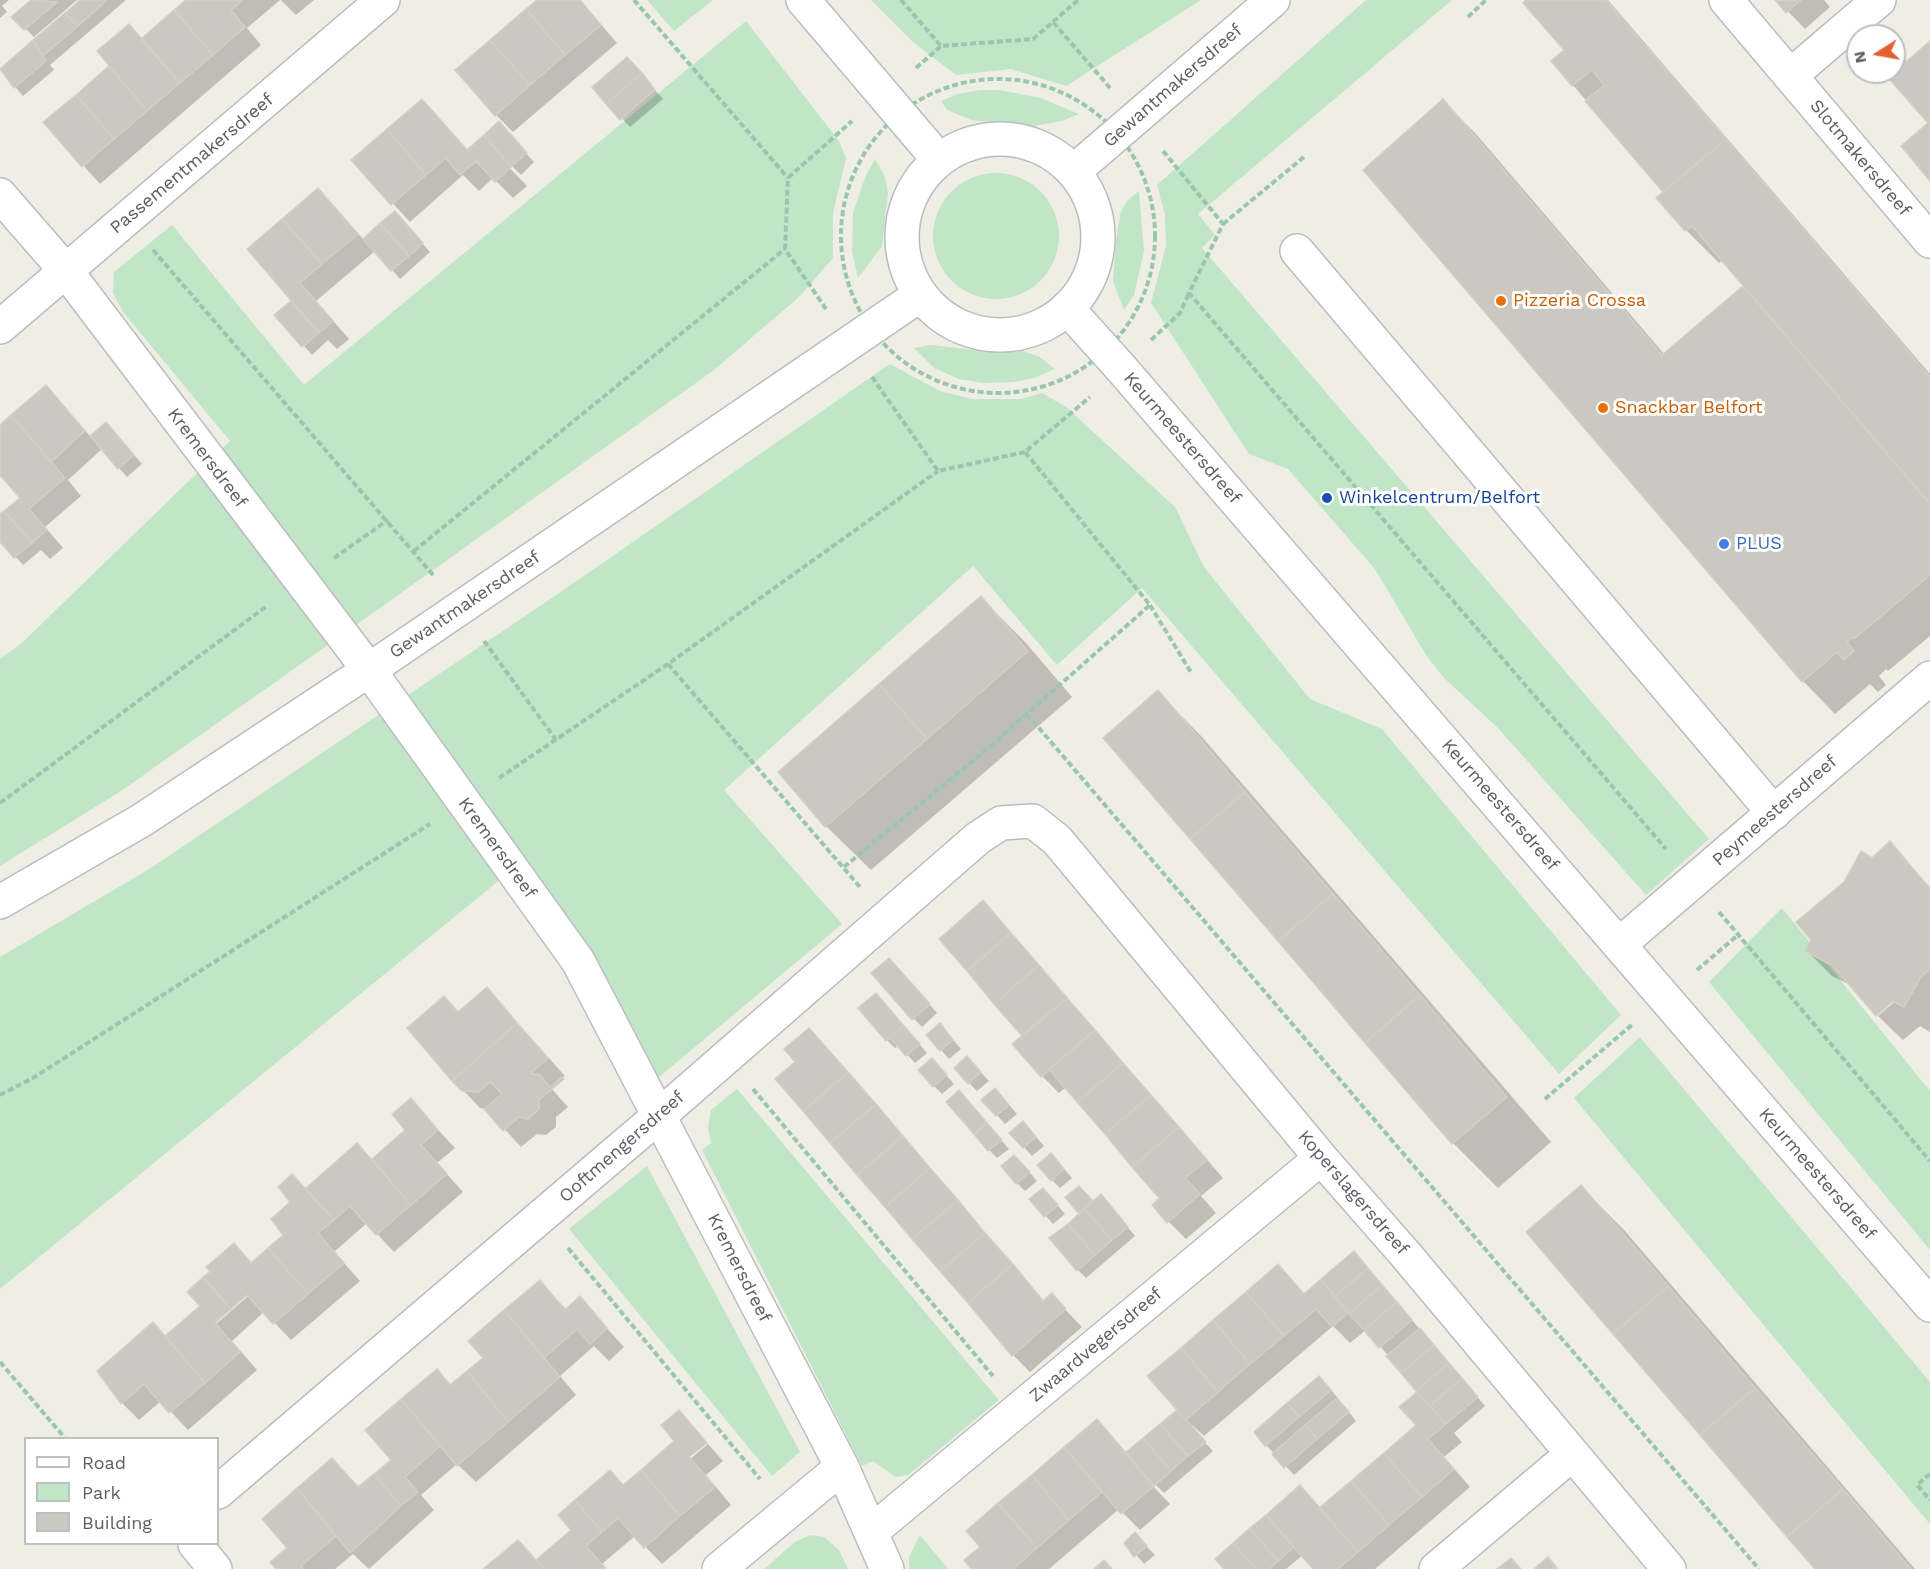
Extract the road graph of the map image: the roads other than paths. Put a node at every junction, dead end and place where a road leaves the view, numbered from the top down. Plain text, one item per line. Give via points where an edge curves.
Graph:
1 (384, 0) edge
2 (803, 0) edge
3 (1273, 0) edge
4 (1726, 0) edge
5 (1879, 0) edge
6 (1790, 76) junction
7 (939, 160) junction
8 (1073, 172) junction
9 (0, 195) edge
10 (1930, 241) edge
11 (1297, 251) dead end
12 (66, 271) junction
13 (920, 295) junction
14 (1067, 308) junction
15 (0, 327) edge
16 (369, 670) junction
17 (1930, 678) edge
18 (1774, 813) junction
19 (1033, 822) joint
20 (0, 902) edge
21 (1620, 944) junction
22 (660, 1115) junction
23 (1321, 1158) junction
24 (1930, 1305) edge
25 (1571, 1455) junction
26 (842, 1467) junction
27 (219, 1491) edge
28 (871, 1532) junction
29 (196, 1545) edge
30 (215, 1569) edge
31 (719, 1569) edge
32 (888, 1569) edge
33 (1436, 1569) edge
34 (1669, 1569) edge

1 - 12 street, Passementmakersdreef
2 - 7 street
3 - 8 street, Gewantmakersdreef
4 - 6 street, Slotmakersdreef
5 - 6 street
6 - 10 street, Slotmakersdreef
7 - 8 street via 964,145 1009,139 1043,149
7 - 13 street via 920,180 903,221 906,266
8 - 14 street via 1093,207 1098,231 1091,272
9 - 12 street, Kremersdreef
11 - 18 street
12 - 15 street, Passementmakersdreef
12 - 16 street, Kremersdreef
13 - 14 street via 946,319 963,328 999,335 1033,329
13 - 16 street, Gewantmakersdreef
14 - 21 street, Keurmeestersdreef
16 - 20 street, Gewantmakersdreef via 142,820
16 - 22 street, Kremersdreef via 578,961
17 - 18 street, Peymeestersdreef
18 - 21 street, Peymeestersdreef
19 - 22 street, Ooftmengersdreef via 1001,823 978,838
19 - 23 street, Koperslagersdreef via 1057,840
21 - 24 street, Keurmeestersdreef
22 - 26 street, Kremersdreef
22 - 27 street, Ooftmengersdreef
23 - 25 street, Koperslagersdreef
23 - 28 street, Zwaardvegersdreef
25 - 33 street
25 - 34 street, Koperslagersdreef
26 - 28 street, Kremersdreef
26 - 31 street
28 - 32 street, Kremersdreef
29 - 30 street

